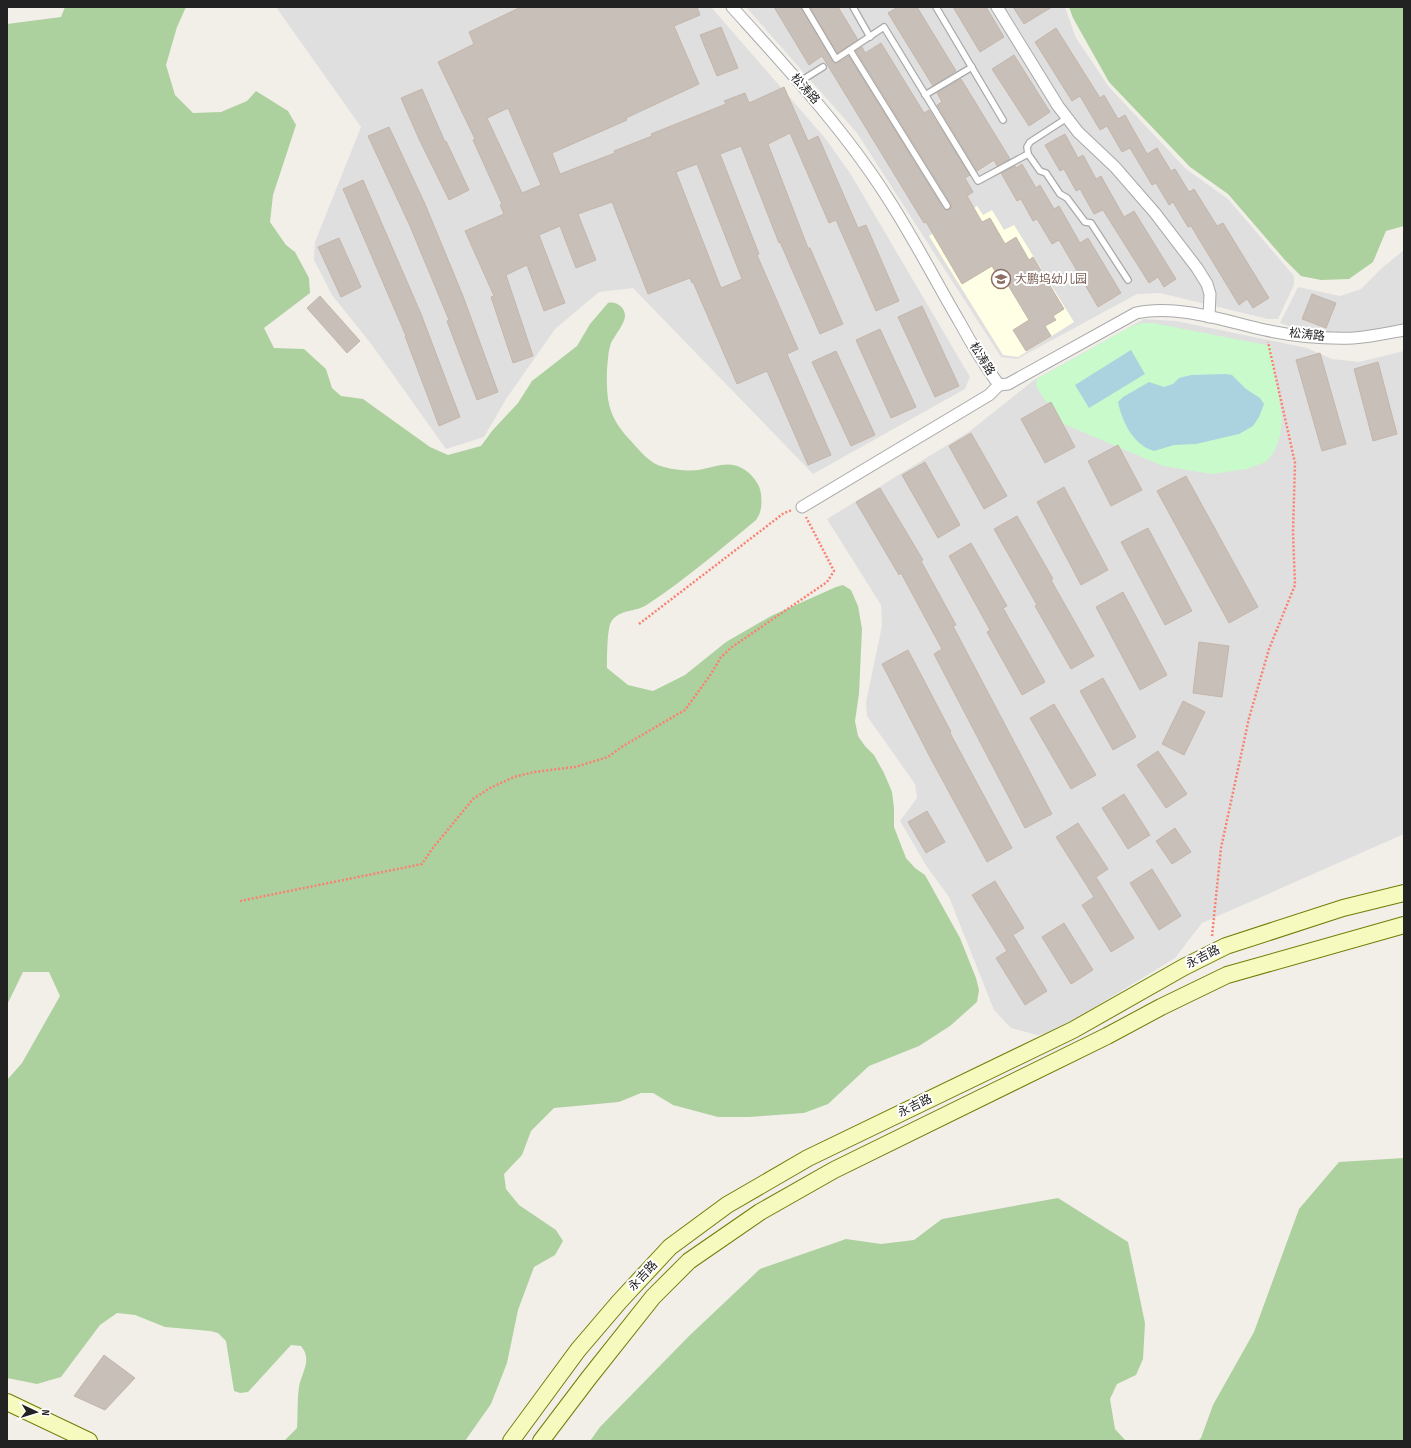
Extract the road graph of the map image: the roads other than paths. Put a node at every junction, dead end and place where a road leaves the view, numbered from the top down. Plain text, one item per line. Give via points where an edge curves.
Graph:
1 (732, 7) edge
2 (805, 7) edge
3 (853, 7) edge
4 (936, 7) edge
5 (997, 7) edge
6 (870, 37) junction
7 (850, 50) junction
8 (823, 67) dead end
9 (972, 68) junction
10 (799, 82) junction
11 (926, 95) junction
12 (1067, 118) junction
13 (1003, 120) dead end
14 (1028, 154) junction
15 (947, 206) dead end
16 (1128, 280) dead end
17 (1209, 317) junction
18 (1404, 330) edge
19 (999, 385) junction
20 (802, 507) road end
21 (1404, 893) edge
22 (1404, 925) edge
23 (7, 1402) edge
24 (89, 1441) edge
25 (511, 1441) edge
26 (541, 1441) edge

1 - 10 street, 松涛路
2 - 7 lane via 836,59
3 - 6 lane
4 - 9 lane
5 - 12 street
6 - 7 lane
6 - 11 lane via 884,27
7 - 15 lane
8 - 10 lane
9 - 11 lane
9 - 13 lane
10 - 19 street, 松涛路 via 851,144 888,198 988,371
11 - 14 lane via 978,182
12 - 14 lane via 1030,142 1027,147
12 - 17 street via 1115,167 1197,268 1210,294
14 - 16 lane via 1085,222 1091,223
17 - 18 street, 松涛路 via 1265,330 1313,337 1353,338
17 - 19 street, 松涛路 via 1171,311 1150,310 1136,313 1008,384
19 - 20 street via 989,395
21 - 25 main road, 永吉路 via 1343,908 1226,946 1073,1030 808,1158 727,1205 670,1248 619,1302 578,1350
22 - 26 main road, 永吉路 via 1227,975 834,1170 760,1212 690,1261 653,1297
23 - 24 main road

